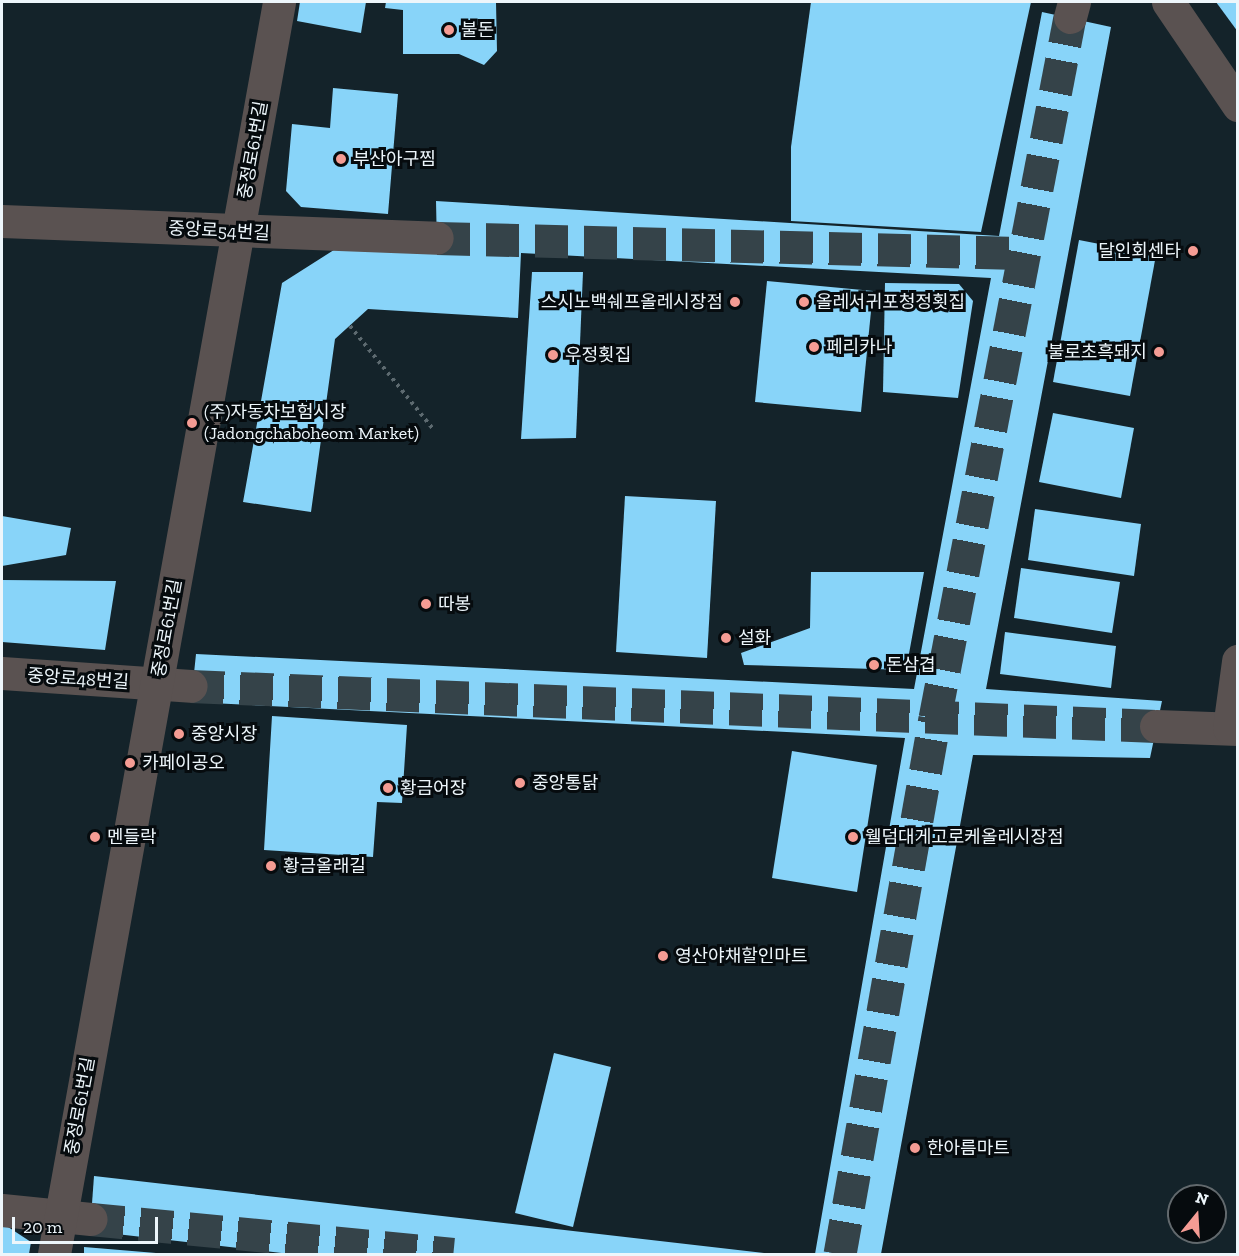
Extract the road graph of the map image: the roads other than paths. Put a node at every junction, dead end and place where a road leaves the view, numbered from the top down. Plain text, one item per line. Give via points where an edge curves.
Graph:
1 (279, 2) edge
2 (1168, 2) edge
3 (1238, 105) edge
4 (2, 221) edge
5 (238, 232) junction
6 (437, 238) tunnel mouth
7 (1238, 661) edge
8 (2, 673) edge
9 (157, 684) junction
10 (191, 686) tunnel mouth
11 (1156, 726) tunnel mouth
12 (1233, 729) edge
13 (2, 1209) edge
14 (76, 1218) junction
15 (54, 1254) edge

1 - 5 street, 중정로61번길
2 - 3 street
4 - 5 street, 중앙로54번길
5 - 6 street, 중앙로54번길
5 - 9 street, 중정로61번길
7 - 12 street
8 - 9 street, 중앙로48번길
9 - 10 street, 중앙로48번길
9 - 14 street, 중정로61번길
11 - 12 street
13 - 14 street
14 - 15 street, 중정로61번길

